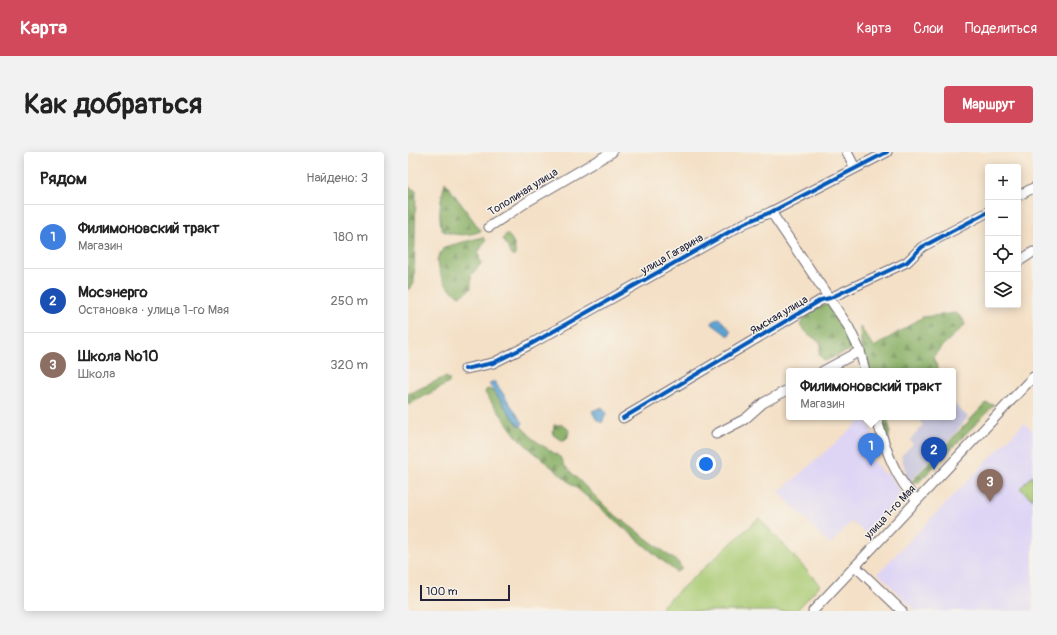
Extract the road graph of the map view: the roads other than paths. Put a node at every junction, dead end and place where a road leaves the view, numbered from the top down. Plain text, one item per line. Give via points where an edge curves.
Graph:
1 (612, 152) edge
2 (847, 152) edge
3 (886, 152) edge
4 (856, 168) junction
5 (1033, 188) edge
6 (1021, 194) edge
7 (772, 212) junction
8 (985, 214) edge
9 (489, 227) dead end
10 (1033, 252) edge
11 (1021, 260) edge
12 (830, 298) junction
13 (860, 351) junction
14 (829, 368) edge
15 (864, 368) edge
16 (465, 369) dead end
17 (1033, 377) edge
18 (786, 391) edge
19 (623, 418) dead end
20 (877, 420) edge
21 (716, 434) dead end
22 (917, 500) junction
23 (855, 566) junction
24 (813, 611) edge
25 (902, 611) edge

1 - 9 street, Тополиная улица
2 - 4 street
3 - 4 street, улица Гагарина
4 - 7 street, улица Гагарина
5 - 6 street
7 - 12 street
7 - 16 street, улица Гагарина via 745,223 531,344 492,363
8 - 12 street, Ямская улица via 922,247 906,262
10 - 11 street
12 - 13 street
12 - 19 street, Ямская улица via 821,300
13 - 14 street
13 - 15 street
17 - 22 street, улица 1-го Мая
18 - 21 street via 763,403 745,419
20 - 22 street via 889,458 910,494
22 - 23 street, улица 1-го Мая
23 - 24 street, улица 1-го Мая
23 - 25 street

